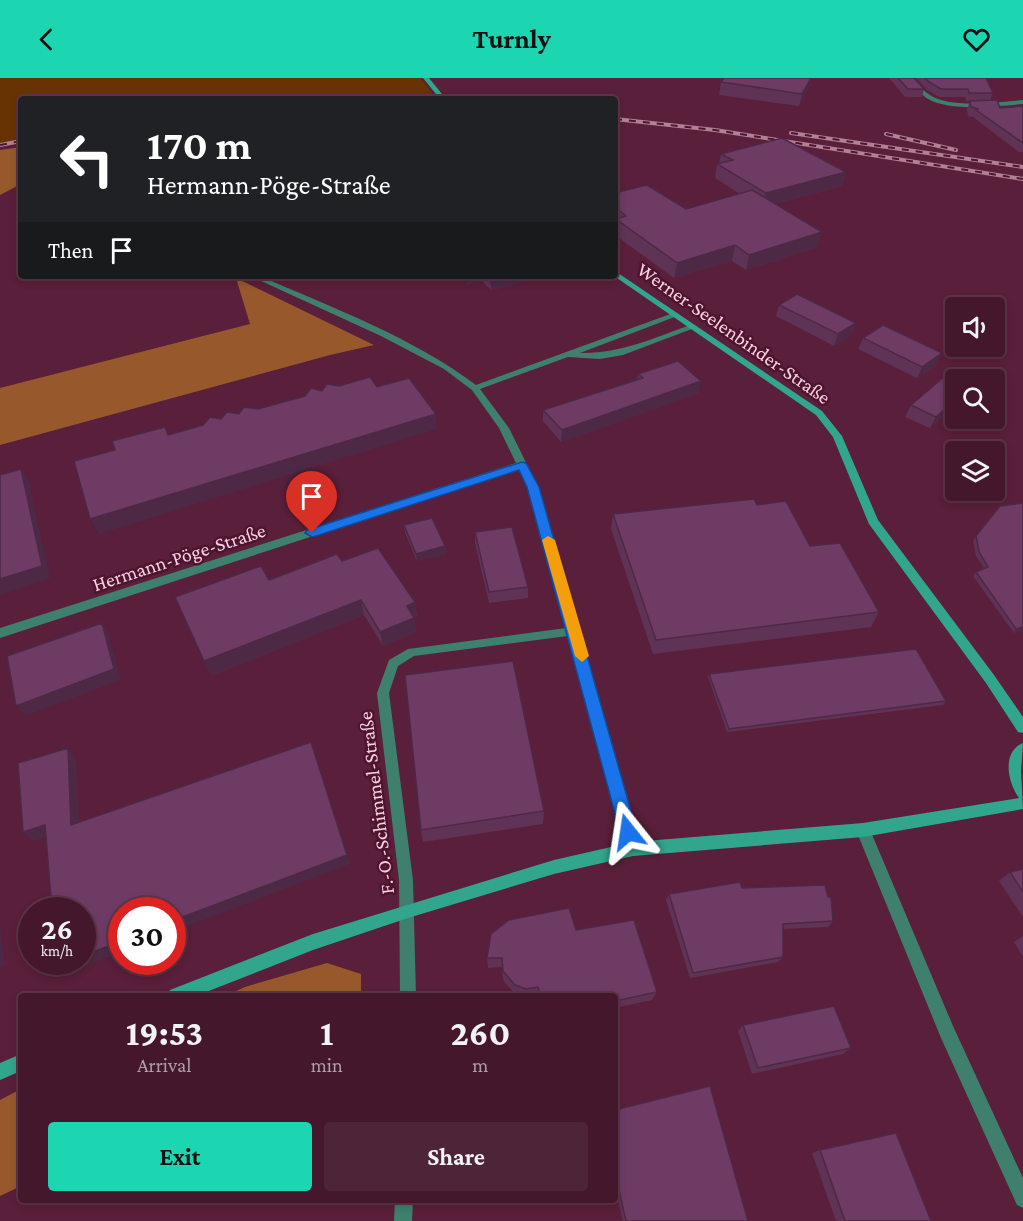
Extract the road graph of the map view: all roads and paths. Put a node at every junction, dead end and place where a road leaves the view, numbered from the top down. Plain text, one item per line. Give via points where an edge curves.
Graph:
1 (426, 78) edge
2 (910, 78) edge
3 (441, 96) edge
4 (1023, 102) edge
5 (618, 275) edge
6 (261, 279) edge
7 (676, 315) junction
8 (693, 327) junction
9 (563, 355) junction
10 (475, 388) junction
11 (522, 465) junction
12 (575, 631) junction
13 (0, 633) edge
14 (1023, 728) edge
15 (1023, 748) edge
16 (1023, 793) edge
17 (1023, 803) edge
18 (863, 830) junction
19 (633, 849) junction
20 (408, 911) junction
21 (184, 993) edge
22 (408, 993) edge
23 (18, 1063) edge
24 (0, 1071) edge
25 (1023, 1199) edge
26 (404, 1203) edge
27 (403, 1221) edge

1 - 3 main road
2 - 4 street via 938,101
5 - 7 main road, Werner-Seelenbinder-Straße
6 - 10 street via 384,334 447,367
7 - 8 main road, Werner-Seelenbinder-Straße
7 - 9 street
8 - 9 street via 623,352
8 - 14 main road, Werner-Seelenbinder-Straße via 819,413 837,436 873,522
9 - 10 street
10 - 11 street via 504,428
11 - 12 street via 533,487
11 - 13 street, Hermann-Pöge-Straße
12 - 19 street
12 - 20 street, F.-O.-Schimmel-Straße via 412,652 393,663 383,693
15 - 16 main road via 1015,759 1014,772
17 - 18 main road
18 - 19 main road
18 - 25 street via 947,1032
19 - 20 main road via 554,867
20 - 21 main road via 313,942
20 - 22 street, F.-O.-Schimmel-Straße
23 - 24 main road
26 - 27 street

